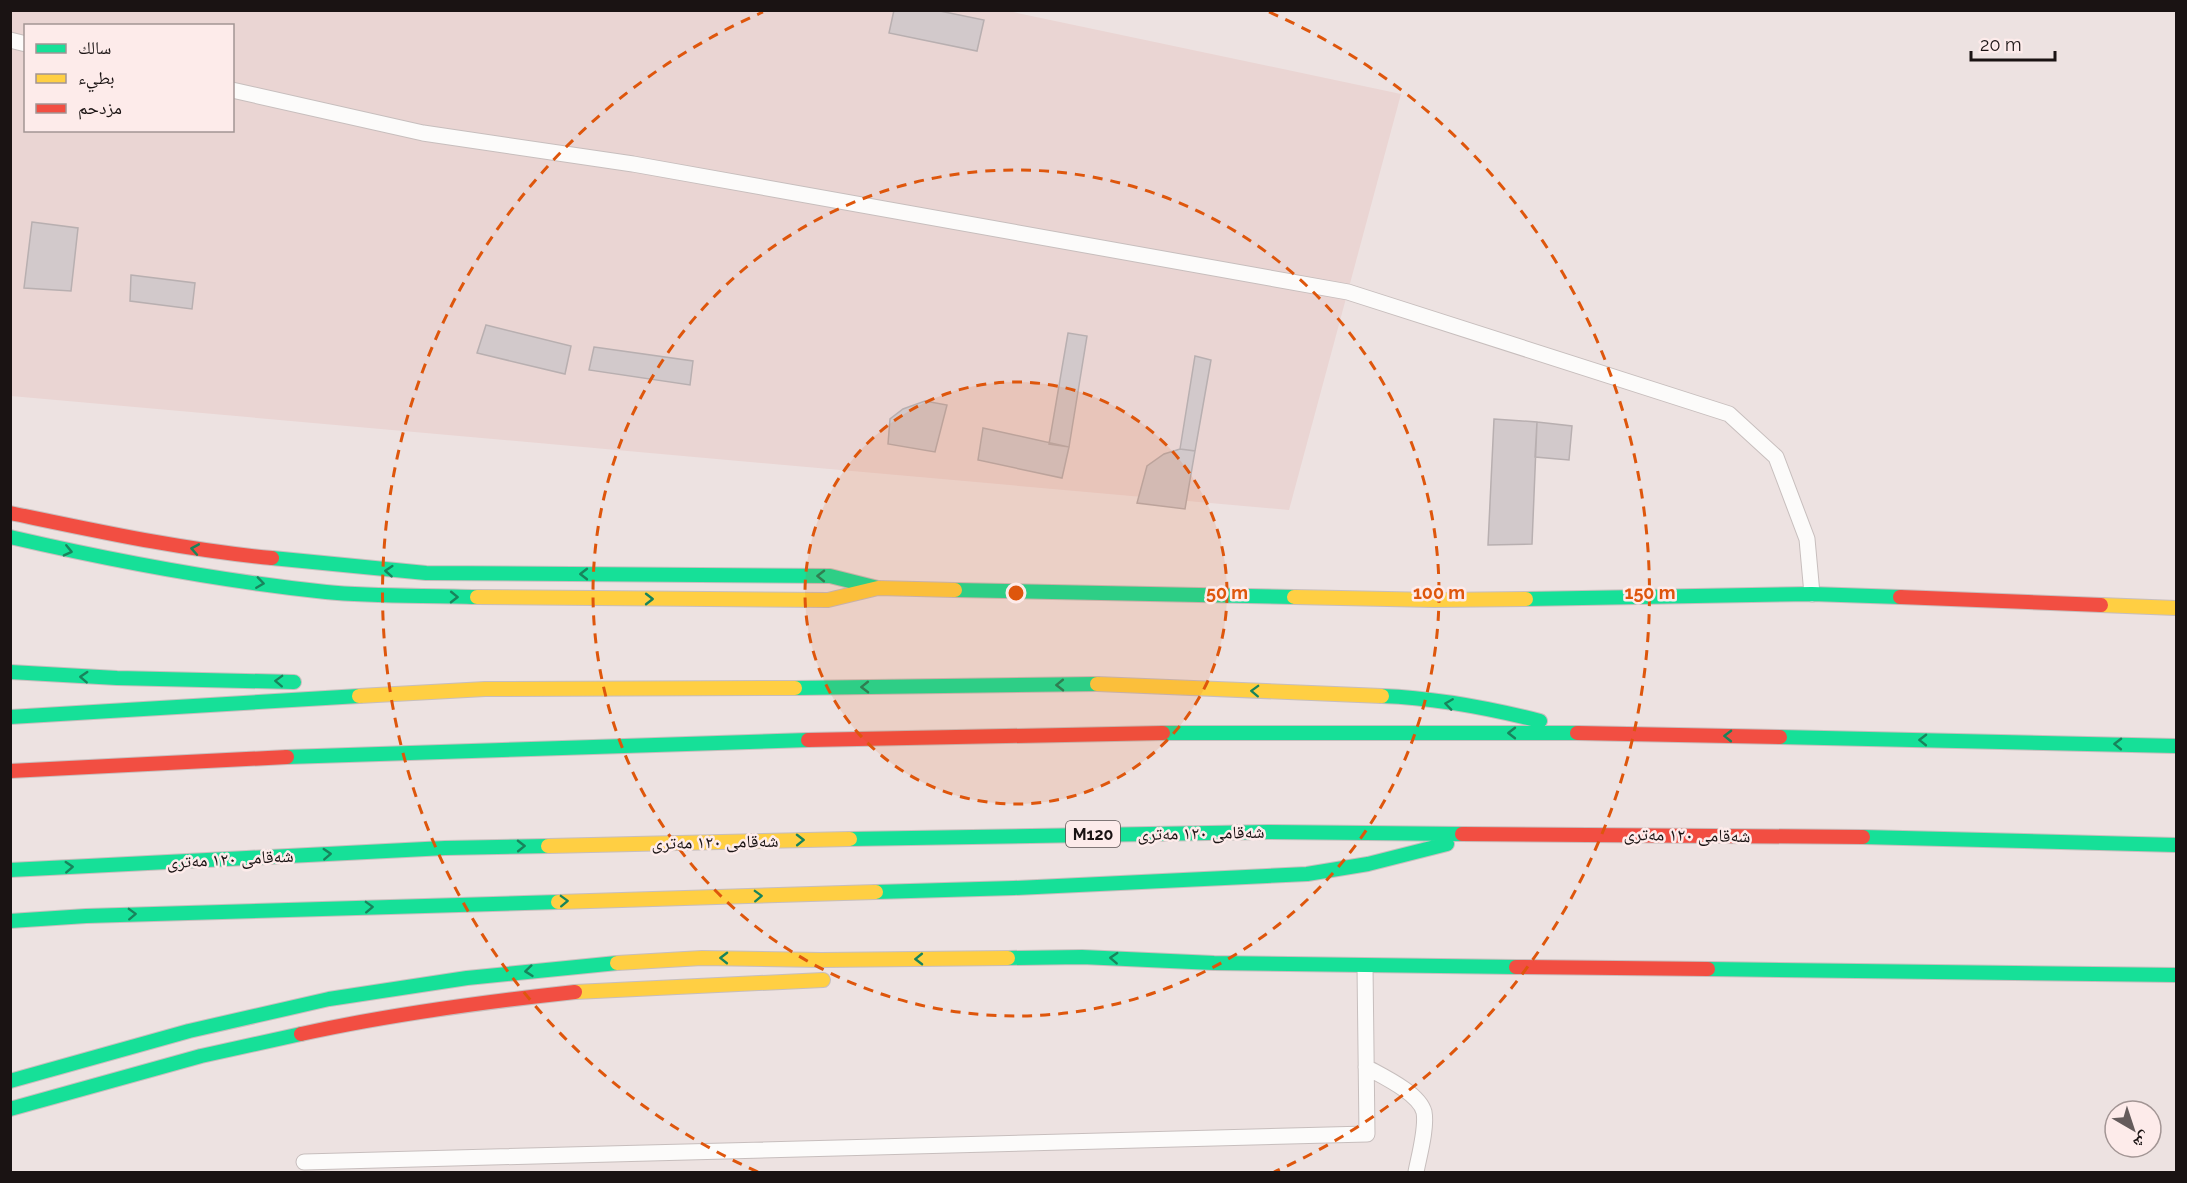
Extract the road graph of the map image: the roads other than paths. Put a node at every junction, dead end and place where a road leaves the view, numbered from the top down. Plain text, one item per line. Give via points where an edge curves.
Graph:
1 (234, 90) edge
2 (10, 513) edge
3 (10, 537) edge
4 (878, 588) junction
5 (1812, 594) junction
6 (2176, 608) edge
7 (10, 672) edge
8 (311, 683) dead end
9 (334, 684) dead end
10 (484, 690) junction
11 (10, 717) edge
12 (1588, 734) junction
13 (2176, 746) edge
14 (10, 771) edge
15 (1484, 833) junction
16 (2176, 846) edge
17 (10, 870) edge
18 (10, 921) edge
19 (1214, 963) junction
20 (1365, 966) junction
21 (1108, 972) dead end
22 (2176, 975) edge
23 (839, 979) dead end
24 (1366, 1066) junction
25 (10, 1081) edge
26 (10, 1109) edge
27 (304, 1162) dead end
28 (1416, 1173) edge

1 - 5 lane via 423,133 633,164 1348,292 1729,414 1776,457 1807,539
4 -> 2 main road via 830,576 426,573 352,568 227,554
3 -> 4 main road via 220,578 328,592 496,598 828,600
4 - 5 main road via 1434,600
5 - 6 main road
8 -> 7 main road via 116,679
9 - 10 main road
10 - 11 main road
12 -> 10 main road via 1496,710 1404,697 1124,685
13 -> 12 main road
12 -> 14 main road via 1172,733 770,741 311,756
15 - 16 main road, شەقامی ١٢٠ مەتری / M120 via 1931,838
17 -> 15 main road, شەقامی ١٢٠ مەتری / M120 via 504,847 964,836
18 -> 15 main road via 1014,888 1307,874 1410,855
19 - 20 main road
19 - 21 main road
19 -> 25 main road via 1082,957 702,958 582,965 329,999 189,1031
20 - 22 main road
20 - 24 lane
23 - 26 main road via 593,990 478,1003 352,1023 201,1056
24 - 27 lane via 1367,1134
24 - 28 lane via 1412,1094 1424,1111

